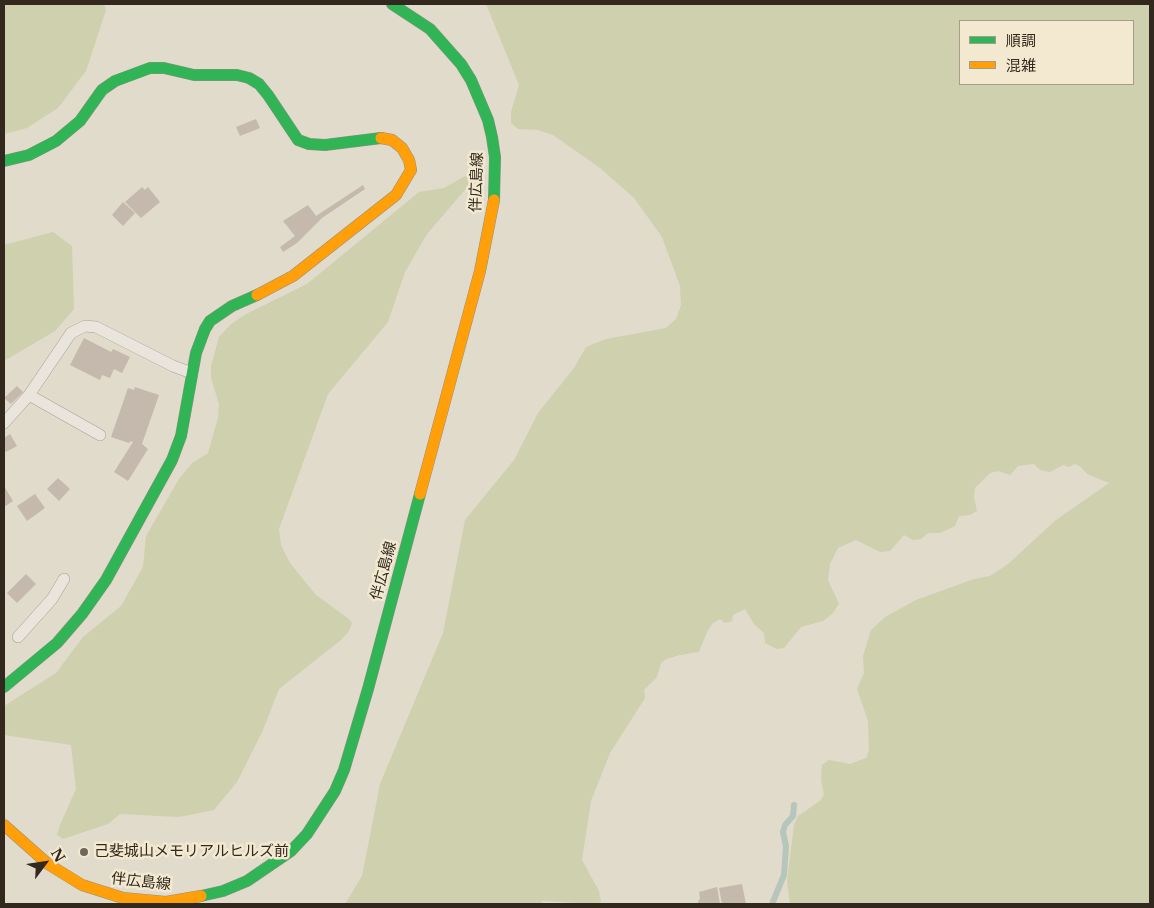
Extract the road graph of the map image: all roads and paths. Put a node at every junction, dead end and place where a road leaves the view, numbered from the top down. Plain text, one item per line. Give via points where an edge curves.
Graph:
1 (392, 4) edge
2 (4, 161) edge
3 (192, 374) junction
4 (29, 395) junction
5 (4, 423) edge
6 (100, 435) dead end
7 (64, 579) dead end
8 (18, 637) dead end
9 (4, 687) edge
10 (4, 825) edge

1 - 10 main road, 伴広島線 via 430,29 471,80 492,137 494,198 480,271 344,770 323,812 291,851 272,866 231,888 188,900 166,902 123,898 82,885 48,864
2 - 3 main road via 29,155 56,141 80,121 102,90 125,75 150,68 194,75 249,78 268,95 298,140 309,144 325,146 378,138 392,140 402,148 411,170 402,187 293,276 232,306 210,321
3 - 4 lane via 89,325 71,333
3 - 9 main road via 182,436 172,460 106,580 57,643
4 - 5 lane
4 - 6 lane
7 - 8 lane via 52,600

